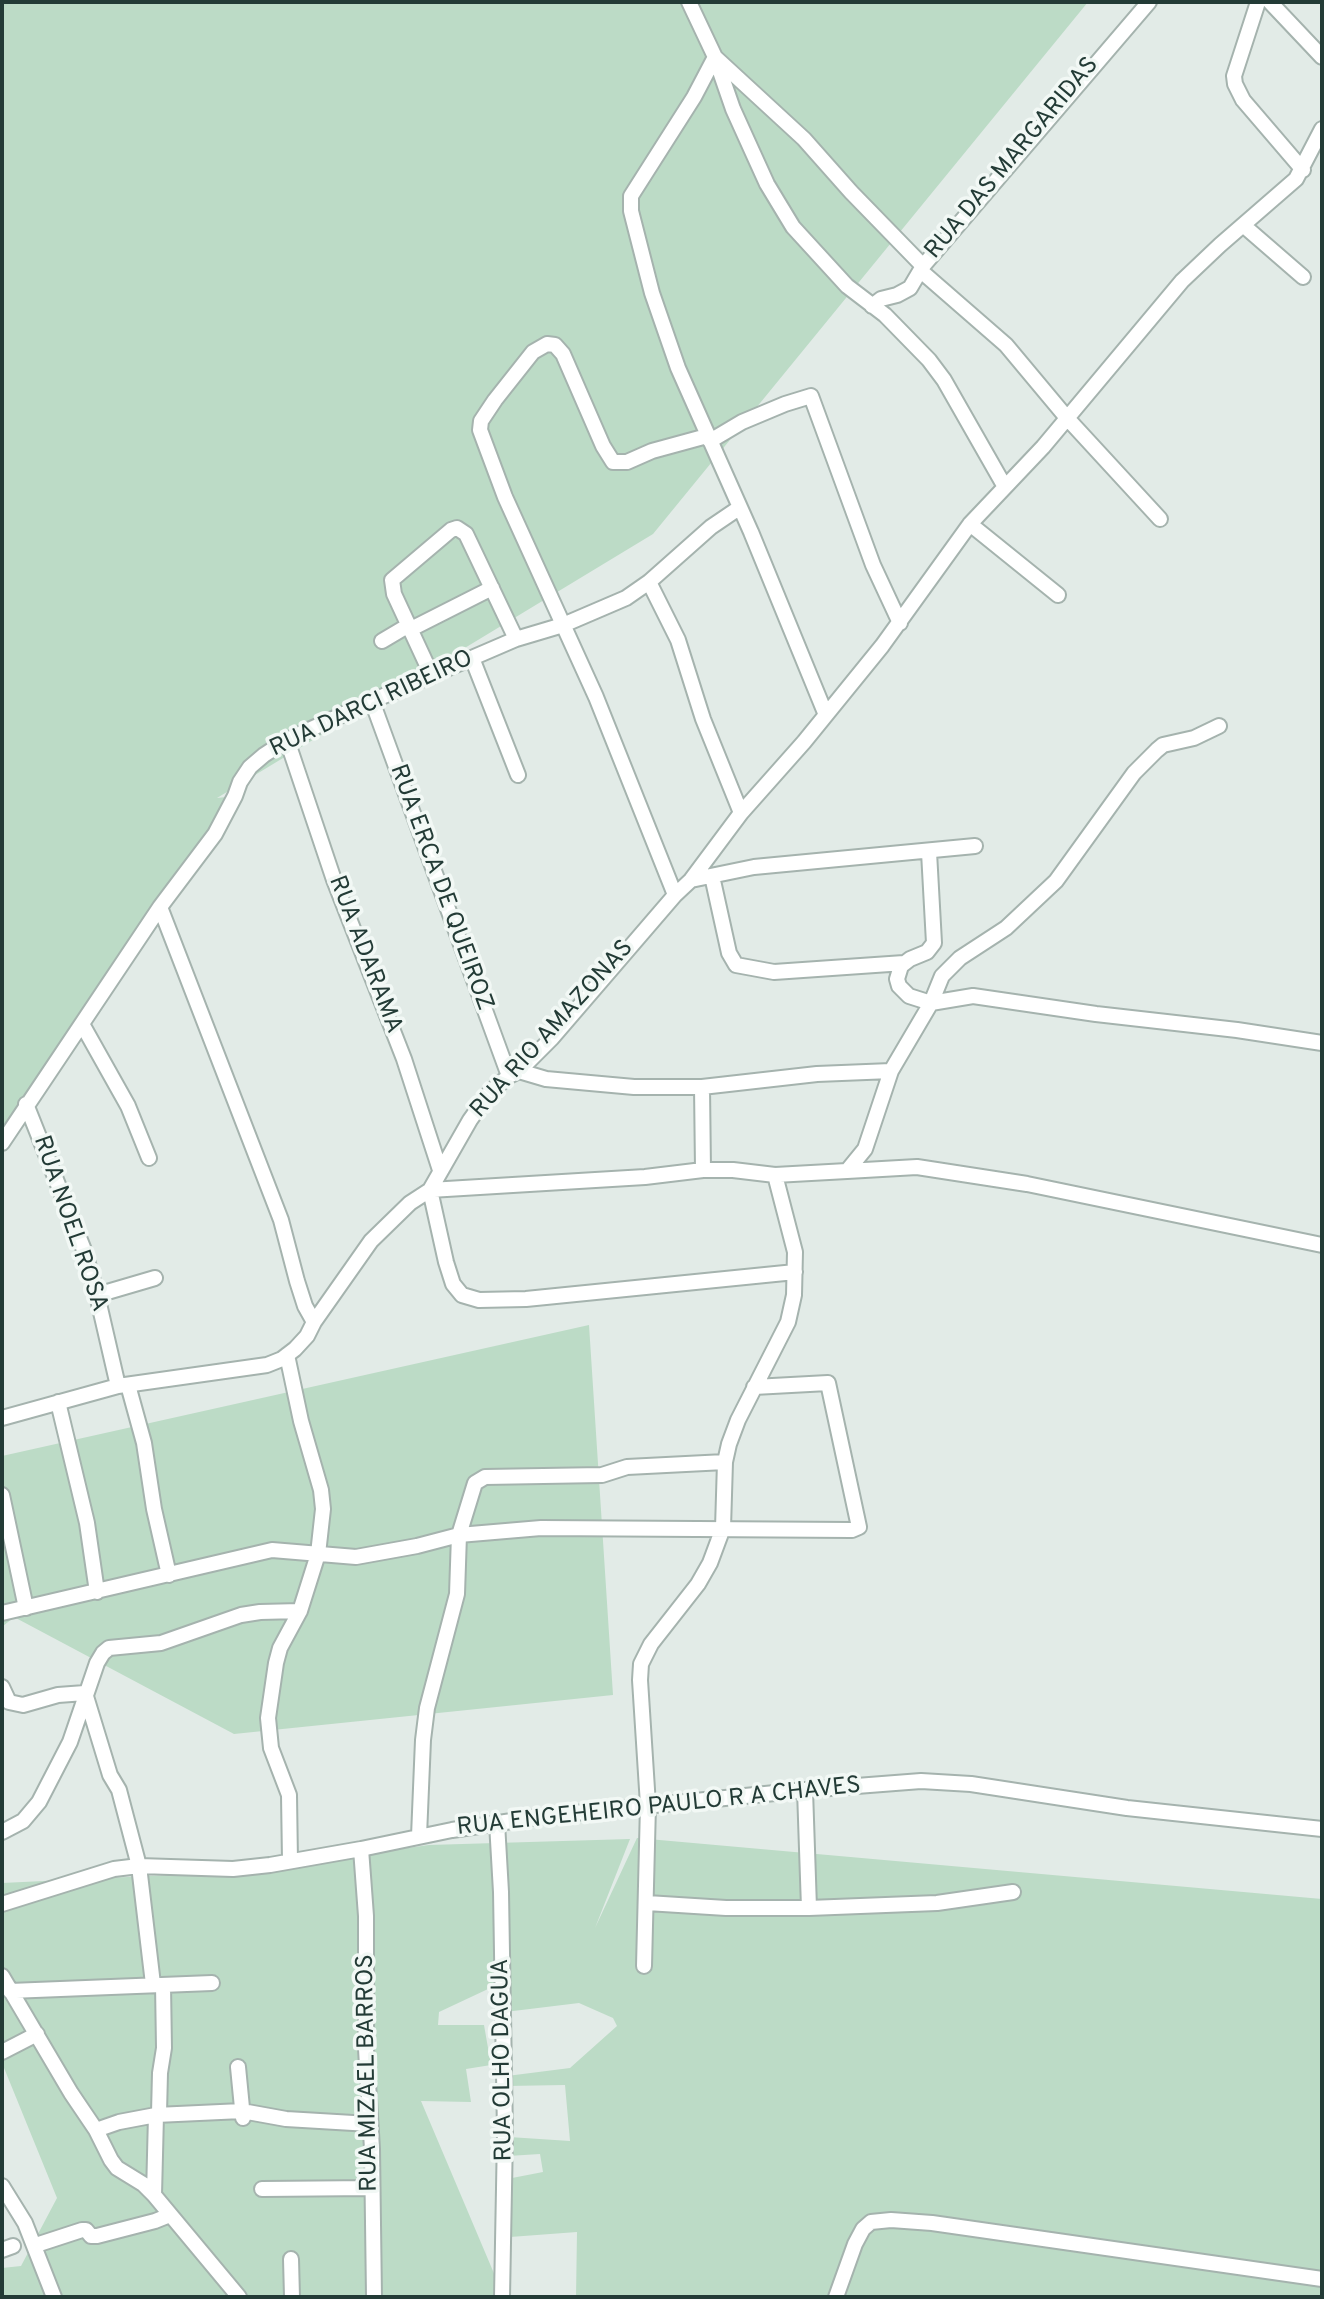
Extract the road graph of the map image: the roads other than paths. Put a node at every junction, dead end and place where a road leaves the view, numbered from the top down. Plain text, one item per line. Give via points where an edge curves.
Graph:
1 (689, 2) edge
2 (1149, 2) edge
3 (1258, 2) edge
4 (1270, 2) edge
5 (715, 57) junction
6 (1322, 57) edge
7 (1322, 129) edge
8 (1303, 170) junction
9 (1243, 225) junction
10 (922, 268) junction
11 (1303, 277) dead end
12 (872, 306) junction
13 (1067, 418) junction
14 (709, 438) junction
15 (1005, 487) junction
16 (739, 508) junction
17 (1160, 519) dead end
18 (970, 524) junction
19 (649, 582) junction
20 (492, 588) junction
21 (1058, 594) dead end
22 (900, 622) junction
23 (563, 625) junction
24 (410, 627) junction
25 (516, 639) junction
26 (382, 641) dead end
27 (472, 658) junction
28 (432, 676) junction
29 (372, 701) junction
30 (826, 715) junction
31 (1219, 726) dead end
32 (287, 740) junction
33 (518, 775) dead end
34 (741, 813) junction
35 (975, 846) dead end
36 (929, 852) junction
37 (712, 876) junction
38 (691, 880) junction
39 (675, 894) junction
40 (160, 907) junction
41 (929, 951) junction
42 (960, 958) junction
43 (904, 963) junction
44 (930, 1003) junction
45 (82, 1024) junction
46 (1322, 1043) edge
47 (891, 1071) junction
48 (514, 1073) junction
49 (702, 1087) junction
50 (26, 1104) junction
51 (2, 1143) edge
52 (149, 1158) dead end
53 (440, 1170) junction
54 (704, 1170) junction
55 (847, 1171) junction
56 (775, 1175) junction
57 (430, 1190) junction
58 (1322, 1244) edge
59 (795, 1272) junction
60 (155, 1278) dead end
61 (97, 1295) junction
62 (314, 1322) junction
63 (288, 1355) junction
64 (123, 1385) junction
65 (754, 1387) junction
66 (58, 1402) junction
67 (2, 1418) edge
68 (725, 1462) junction
69 (2, 1495) edge
70 (723, 1528) junction
71 (458, 1535) junction
72 (318, 1554) junction
73 (169, 1575) junction
74 (97, 1592) junction
75 (26, 1608) junction
76 (300, 1611) junction
77 (2, 1613) edge
78 (2, 1687) edge
79 (85, 1693) junction
80 (5, 1707) edge
81 (805, 1790) junction
82 (648, 1805) junction
83 (497, 1823) junction
84 (1322, 1829) edge
85 (2, 1832) edge
86 (419, 1836) junction
87 (361, 1849) junction
88 (290, 1861) junction
89 (139, 1866) junction
90 (1013, 1892) dead end
91 (646, 1903) junction
92 (2, 1904) edge
93 (809, 1908) junction
94 (645, 1966) dead end
95 (2, 1976) edge
96 (212, 1983) dead end
97 (158, 1984) junction
98 (10, 1991) junction
99 (37, 2034) junction
100 (2, 2052) edge
101 (238, 2067) dead end
102 (156, 2115) junction
103 (242, 2116) junction
104 (370, 2124) junction
105 (96, 2130) junction
106 (2, 2186) edge
107 (371, 2188) junction
108 (262, 2189) dead end
109 (154, 2195) junction
110 (170, 2215) junction
111 (36, 2245) junction
112 (291, 2259) dead end
113 (1322, 2279) edge
114 (54, 2297) edge
115 (239, 2297) edge
116 (292, 2297) edge
117 (374, 2297) edge
118 (502, 2297) edge
119 (836, 2297) edge

1 - 5 street
2 - 10 street, RUA DAS MARGARIDAS
3 - 8 street via 1235,84 1243,100
4 - 6 street
5 - 10 street via 804,139
5 - 12 street via 733,109 780,208 801,239
5 - 14 street via 630,201 652,293
7 - 8 street, RUA RIO AMAZONAS
8 - 9 street, RUA RIO AMAZONAS
9 - 11 street
9 - 13 street, RUA RIO AMAZONAS via 1182,281
10 - 12 street, RUA DAS MARGARIDAS via 909,288
10 - 13 street via 947,296 999,338
12 - 15 street via 907,336 944,380
13 - 15 street, RUA RIO AMAZONAS
13 - 17 street
14 - 16 street
14 - 22 street via 811,397 873,565
14 - 23 street via 613,462 555,345 533,352 495,400 480,430
15 - 18 street, RUA RIO AMAZONAS
16 - 19 street, RUA DARCI RIBEIRO via 710,527
16 - 30 street
18 - 21 street
18 - 22 street, RUA RIO AMAZONAS
19 - 23 street, RUA DARCI RIBEIRO
19 - 34 street via 678,640
20 - 24 street
20 - 24 street via 466,534 462,529 451,530 392,580
20 - 25 street
22 - 30 street, RUA RIO AMAZONAS
23 - 25 street, RUA DARCI RIBEIRO
23 - 39 street
24 - 26 street
24 - 28 street
25 - 27 street, RUA DARCI RIBEIRO
27 - 28 street, RUA DARCI RIBEIRO
27 - 33 street
28 - 29 street, RUA DARCI RIBEIRO
29 - 32 street, RUA DARCI RIBEIRO
29 - 48 street, RUA ERCA DE QUEIROZ
30 - 34 street, RUA RIO AMAZONAS
31 - 42 street via 1157,750 1133,773 1056,881 1006,928
32 - 40 street, RUA DARCI RIBEIRO via 250,767 215,834
32 - 53 street, RUA ADARAMA
34 - 38 street, RUA RIO AMAZONAS
35 - 36 street
36 - 37 street via 812,860
36 - 41 street via 934,943
37 - 38 street
37 - 43 street via 729,953 736,965 774,972
38 - 39 street, RUA RIO AMAZONAS
39 - 48 street, RUA RIO AMAZONAS via 552,1038
40 - 45 street, RUA DARCI RIBEIRO
40 - 62 street via 281,1220 305,1306
41 - 42 street
41 - 43 street
42 - 44 street via 942,976
43 - 44 street via 897,979 901,991
44 - 46 street via 973,996
44 - 47 street
45 - 50 street, RUA DARCI RIBEIRO
45 - 52 street via 128,1106
47 - 49 street
47 - 55 street via 870,1137
48 - 49 street via 596,1085
48 - 53 street, RUA RIO AMAZONAS via 479,1105
49 - 54 street
50 - 51 street, RUA DARCI RIBEIRO
50 - 61 street, RUA NOEL ROSA
53 - 57 street, RUA RIO AMAZONAS
54 - 56 street
54 - 57 street
55 - 56 street
55 - 58 street via 916,1167 1027,1184
56 - 59 street via 795,1252
57 - 59 street via 453,1284 462,1295 479,1300
57 - 62 street, RUA RIO AMAZONAS via 371,1241
59 - 65 street via 788,1322
60 - 61 street
61 - 64 street, RUA NOEL ROSA
62 - 63 street, RUA RIO AMAZONAS
63 - 64 street, RUA RIO AMAZONAS via 267,1366
63 - 72 street via 321,1490
64 - 66 street, RUA RIO AMAZONAS
64 - 73 street, RUA NOEL ROSA via 144,1443
65 - 68 street
65 - 70 street via 828,1383 859,1527
66 - 67 street, RUA RIO AMAZONAS
66 - 74 street via 87,1522
68 - 70 street
68 - 71 street via 627,1468 602,1475 485,1477 475,1483
69 - 75 street
70 - 71 street via 541,1528
70 - 82 street via 698,1584 641,1664
71 - 72 street via 356,1557
71 - 86 street via 457,1594 432,1682 423,1740
72 - 73 street via 272,1550
72 - 76 street
73 - 74 street
74 - 75 street
75 - 77 street
76 - 79 street via 241,1615 161,1643 109,1648 97,1663
76 - 88 street via 280,1647 268,1718 271,1748 289,1795
78 - 80 street
79 - 80 street
79 - 85 street via 71,1742 39,1802 23,1821
79 - 89 street
81 - 82 street, RUA ENGEHEIRO PAULO R A CHAVES
81 - 84 street, RUA ENGEHEIRO PAULO R A CHAVES via 946,1782
81 - 93 street
82 - 83 street, RUA ENGEHEIRO PAULO R A CHAVES
82 - 91 street
83 - 86 street, RUA ENGEHEIRO PAULO R A CHAVES
83 - 118 street, RUA OLHO DAGUA via 505,2134
86 - 87 street, RUA ENGEHEIRO PAULO R A CHAVES
87 - 88 street, RUA ENGEHEIRO PAULO R A CHAVES
87 - 104 street, RUA MIZAEL BARROS
88 - 89 street, RUA ENGEHEIRO PAULO R A CHAVES via 233,1869
89 - 92 street, RUA ENGEHEIRO PAULO R A CHAVES via 78,1879
89 - 97 street
90 - 93 street via 937,1903
91 - 93 street
91 - 94 street
95 - 98 street
96 - 97 street
97 - 98 street
97 - 102 street via 164,2048
98 - 99 street
99 - 100 street
99 - 105 street
101 - 103 street
102 - 103 street
102 - 105 street
102 - 109 street
103 - 104 street
104 - 107 street, RUA MIZAEL BARROS
105 - 109 street via 117,2168
106 - 111 street
107 - 108 street
107 - 117 street, RUA MIZAEL BARROS
109 - 110 street
110 - 111 street via 97,2236 86,2230
110 - 115 street
111 - 114 street
112 - 116 street
113 - 119 street via 891,2220 871,2222 863,2229

